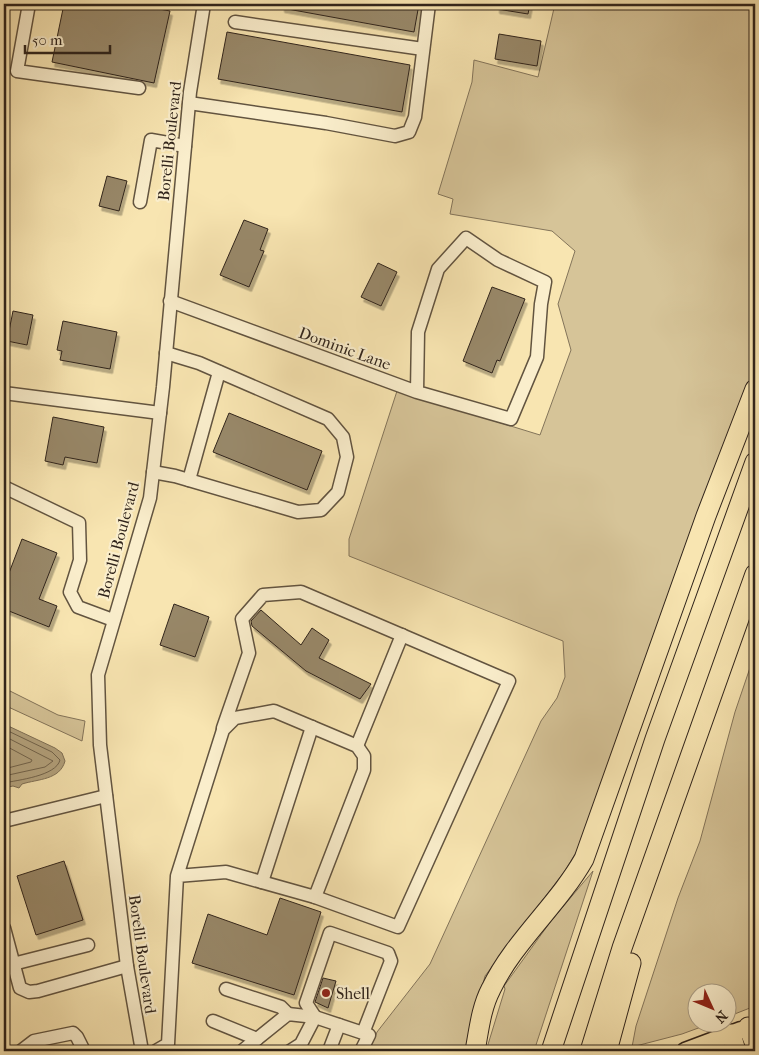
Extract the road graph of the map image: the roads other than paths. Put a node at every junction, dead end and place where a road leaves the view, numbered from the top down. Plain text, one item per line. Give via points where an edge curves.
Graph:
1 (29, 4) edge
2 (204, 4) edge
3 (429, 4) edge
4 (235, 22) dead end
5 (423, 49) junction
6 (138, 88) dead end
7 (189, 103) junction
8 (185, 146) junction
9 (140, 202) dead end
10 (170, 301) junction
11 (166, 352) junction
12 (219, 372) junction
13 (755, 389) edge
14 (418, 392) junction
15 (4, 394) edge
16 (160, 413) junction
17 (755, 462) edge
18 (153, 472) junction
19 (189, 480) junction
20 (4, 487) edge
21 (755, 574) edge
22 (755, 607) edge
23 (113, 620) junction
24 (402, 635) junction
25 (312, 727) junction
26 (223, 730) junction
27 (356, 746) junction
28 (106, 796) junction
29 (4, 821) edge
30 (177, 876) junction
31 (262, 882) junction
32 (315, 896) junction
33 (4, 928) edge
34 (88, 945) dead end
35 (13, 964) junction
36 (127, 966) junction
37 (226, 989) dead end
38 (288, 1014) junction
39 (315, 1017) junction
40 (212, 1021) dead end
41 (339, 1025) junction
42 (753, 1032) edge
43 (366, 1034) junction
44 (257, 1039) junction
45 (734, 1043) edge
46 (36, 1046) edge
47 (21, 1051) edge
48 (84, 1051) edge
49 (142, 1051) edge
50 (156, 1051) edge
51 (242, 1051) edge
52 (290, 1051) edge
53 (329, 1051) edge
54 (361, 1051) edge
55 (475, 1051) edge
56 (551, 1051) edge
57 (590, 1051) edge
58 (607, 1051) edge
59 (685, 1051) edge

1 - 6 street via 17,71
2 - 7 street, Borelli Boulevard
3 - 5 street
4 - 5 street
5 - 7 street via 415,117 409,132 395,136
7 - 8 street, Borelli Boulevard
8 - 9 street via 151,140
8 - 10 street, Borelli Boulevard
10 - 11 street, Borelli Boulevard
10 - 14 street, Dominic Lane
11 - 12 street
11 - 16 street, Borelli Boulevard
12 - 19 street
12 - 19 street via 328,419 343,437 347,457 338,492 321,510 298,512
13 - 55 highway via 706,516 584,859 573,880 500,972 482,1012
14 - 14 street, Dominic Lane via 418,332 438,269 466,238 498,260 545,282 537,357 511,419
15 - 16 street
16 - 18 street, Borelli Boulevard
17 - 56 highway via 654,739
18 - 19 street
18 - 23 street, Borelli Boulevard via 150,498
20 - 23 street via 78,523 80,560 70,592 78,607
21 - 57 highway via 626,939
22 - 58 highway via 650,903
23 - 28 street, Borelli Boulevard via 98,675 100,745
24 - 26 street via 301,592 263,595 242,619 249,653
24 - 27 street
24 - 32 street via 510,681 398,927
25 - 26 street via 274,711 235,718
25 - 27 street
25 - 31 street
26 - 30 street
27 - 32 street via 364,756 364,770
28 - 29 street
28 - 36 street, Borelli Boulevard
30 - 31 street via 226,872
30 - 50 street via 168,1044
31 - 32 street
33 - 35 street
34 - 35 street
35 - 36 street via 20,988 29,992
36 - 49 street, Borelli Boulevard
37 - 38 street via 281,1007
38 - 39 street
38 - 44 street
39 - 41 street
39 - 43 street via 306,1003 330,933 388,953 391,961
39 - 52 street via 301,1044
40 - 44 street
41 - 43 street
41 - 53 street
42 - 45 main road
43 - 54 street
44 - 51 street
45 - 59 main road
46 - 47 street
46 - 48 street via 72,1033

